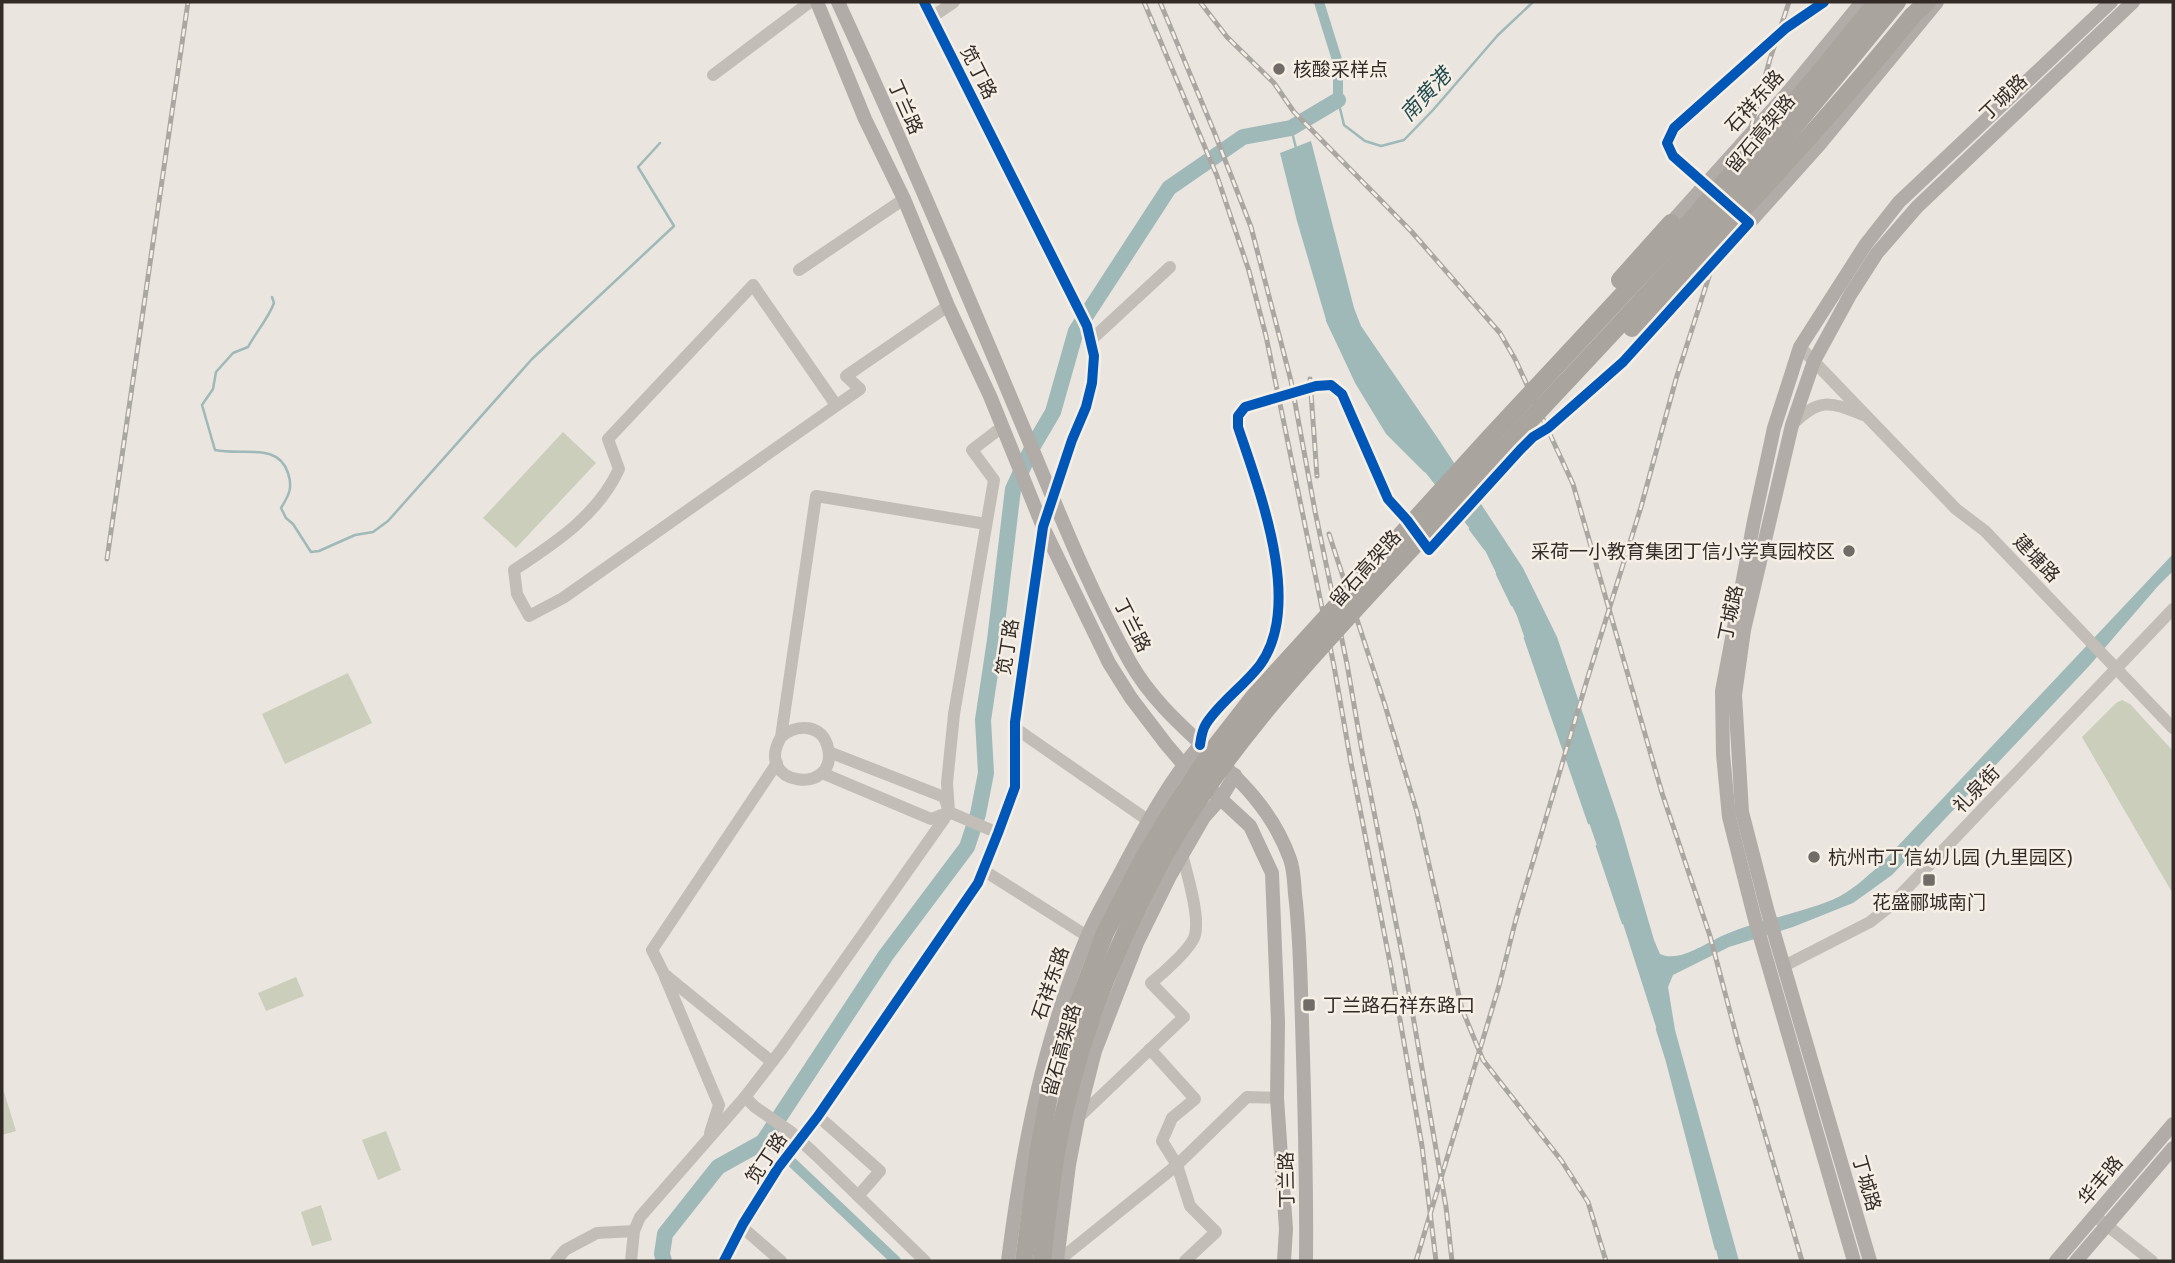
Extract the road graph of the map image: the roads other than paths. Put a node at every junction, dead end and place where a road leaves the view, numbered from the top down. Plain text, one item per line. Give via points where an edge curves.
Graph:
1 (810, 2) edge
2 (817, 2) edge
3 (838, 2) edge
4 (924, 2) edge
5 (954, 2) edge
6 (1824, 2) edge
7 (1862, 2) edge
8 (1877, 2) edge
9 (1897, 2) edge
10 (1927, 2) edge
11 (1937, 2) edge
12 (2111, 2) edge
13 (2133, 2) edge
14 (932, 17) junction
15 (713, 75) dead end
16 (1705, 184) junction
17 (904, 199) junction
18 (1671, 223) joint
19 (1749, 223) junction
20 (1170, 267) dead end
21 (799, 270) dead end
22 (948, 306) junction
23 (1091, 340) junction
24 (1800, 347) junction
25 (1814, 361) junction
26 (1316, 386) tunnel mouth
27 (836, 405) junction
28 (1250, 406) dead end
29 (1870, 418) junction
30 (1792, 425) junction
31 (1002, 428) junction
32 (1497, 442) junction
33 (1053, 496) junction
34 (986, 524) junction
35 (1043, 527) junction
36 (2173, 609) edge
37 (2117, 668) junction
38 (1015, 728) junction
39 (2173, 728) edge
40 (781, 737) junction
41 (1200, 745) junction
42 (830, 752) junction
43 (777, 763) junction
44 (1184, 764) junction
45 (822, 773) junction
46 (1235, 775) junction
47 (1221, 798) junction
48 (949, 812) junction
49 (1149, 821) junction
50 (994, 830) junction
51 (1182, 854) junction
52 (983, 870) junction
53 (1761, 912) junction
54 (1087, 936) junction
55 (1769, 941) junction
56 (1784, 967) junction
57 (664, 974) junction
58 (1150, 1049) junction
59 (772, 1062) junction
60 (746, 1097) junction
61 (1277, 1098) junction
62 (818, 1116) junction
63 (1078, 1118) junction
64 (2173, 1124) edge
65 (708, 1140) junction
66 (794, 1141) junction
67 (2173, 1148) edge
68 (1177, 1165) junction
69 (858, 1196) junction
70 (2101, 1221) junction
71 (742, 1227) junction
72 (634, 1231) junction
73 (556, 1261) edge
74 (631, 1261) edge
75 (724, 1261) edge
76 (781, 1261) edge
77 (925, 1261) edge
78 (1007, 1261) edge
79 (1024, 1261) edge
80 (1042, 1261) edge
81 (1057, 1261) edge
82 (1185, 1261) edge
83 (1284, 1261) edge
84 (1306, 1261) edge
85 (1854, 1261) edge
86 (1870, 1261) edge
87 (2056, 1261) edge
88 (2076, 1261) edge
89 (2152, 1261) edge

1 - 15 street
2 - 17 main road, 丁兰路 via 864,119
3 - 33 main road, 丁兰路
4 - 14 street, 笕丁路
5 - 14 street
6 - 16 street via 1786,28 1674,128 1667,143 1673,156
7 - 16 main road, 石祥东路
8 - 32 highway, 留石高架路, bridge
9 - 32 highway, 留石高架路, bridge via 1697,240
10 - 32 highway, bridge via 1816,131 1621,339
11 - 19 main road
12 - 24 main road, 丁城路 via 1899,202 1866,244
13 - 25 main road, 丁城路 via 1917,206 1850,295
14 - 23 street, 笕丁路
16 - 18 main road, 石祥东路
16 - 19 street
17 - 21 street
17 - 22 main road, 丁兰路
18 - 32 highway, bridge via 1549,360
19 - 26 street via 1623,362 1533,437 1429,550 1388,499 1342,394 1331,385
20 - 23 street
22 - 27 street via 846,376 860,389
22 - 31 main road, 丁兰路
23 - 33 street, 笕丁路 via 1092,383
24 - 25 street, 建塘路
24 - 53 main road, 丁城路 via 1774,428 1722,691 1729,817
25 - 29 street, 建塘路
25 - 30 main road, 丁城路
27 - 27 street via 563,598 529,616 517,594 514,570 567,535 611,486 619,469 608,439 753,285
28 - 41 street via 1238,416 1238,427 1274,550 1278,623 1260,665 1204,726
29 - 30 street, 建塘路 via 1832,404 1810,408
29 - 37 street, 建塘路
30 - 53 main road, 丁城路 via 1744,630 1735,695 1742,812
31 - 34 street via 972,450 994,480
31 - 35 main road, 丁兰路
32 - 79 highway, 留石高架路, bridge via 1254,697 1215,747 1145,856 1105,933 1052,1080
32 - 80 highway, 留石高架路, bridge via 1268,706 1190,813 1158,866 1091,1016 1070,1086
33 - 35 street, 笕丁路
33 - 41 main road, 丁兰路 via 1128,660 1159,704
34 - 40 street via 816,496
34 - 48 street via 954,714
35 - 38 street, 笕丁路
35 - 44 main road, 丁兰路 via 1109,663
36 - 37 street, 礼泉街
37 - 39 street, 建塘路
37 - 56 street, 礼泉街 via 1889,907 1870,922
38 - 49 street
38 - 50 street, 笕丁路 via 1015,787
40 - 42 street via 806,727 822,735
40 - 43 street
41 - 44 main road, 石祥东路
41 - 46 main road, 丁兰路
42 - 45 street
42 - 48 street via 944,797
43 - 45 street via 796,780 806,781
43 - 57 street via 652,950
44 - 47 main road, 丁兰路
44 - 49 main road, 石祥东路
45 - 48 street via 931,819
46 - 47 main road
46 - 84 main road, 丁兰路 via 1276,826 1291,863 1299,932
47 - 51 main road
47 - 61 main road, 丁兰路 via 1250,827 1272,873
48 - 50 street
48 - 59 street
49 - 54 main road, 石祥东路
50 - 52 street, 笕丁路
51 - 58 street via 1195,936 1151,983 1184,1017
51 - 63 main road via 1119,988 1095,1051
52 - 54 street
52 - 62 street, 笕丁路
53 - 55 main road, 丁城路
54 - 78 main road, 石祥东路 via 1032,1108
55 - 56 main road, 丁城路
55 - 85 main road, 丁城路
56 - 86 main road, 丁城路
57 - 59 street
57 - 65 street via 719,1105
58 - 63 street
58 - 68 street via 1195,1099 1172,1118 1162,1141
59 - 60 street
60 - 65 street
60 - 66 street
61 - 68 street via 1247,1097
61 - 83 main road, 丁兰路
62 - 66 street, 笕丁路
62 - 69 street via 880,1171
63 - 81 main road
64 - 70 main road, 华丰路
65 - 72 street via 640,1217
66 - 69 street
66 - 71 street, 笕丁路
67 - 70 main road, 华丰路
68 - 81 street
68 - 82 street via 1190,1206 1216,1232
69 - 77 street
70 - 87 main road, 华丰路
70 - 88 main road, 华丰路
70 - 89 street
71 - 75 street, 笕丁路
71 - 76 street
72 - 73 street via 597,1233 565,1250
72 - 74 street

